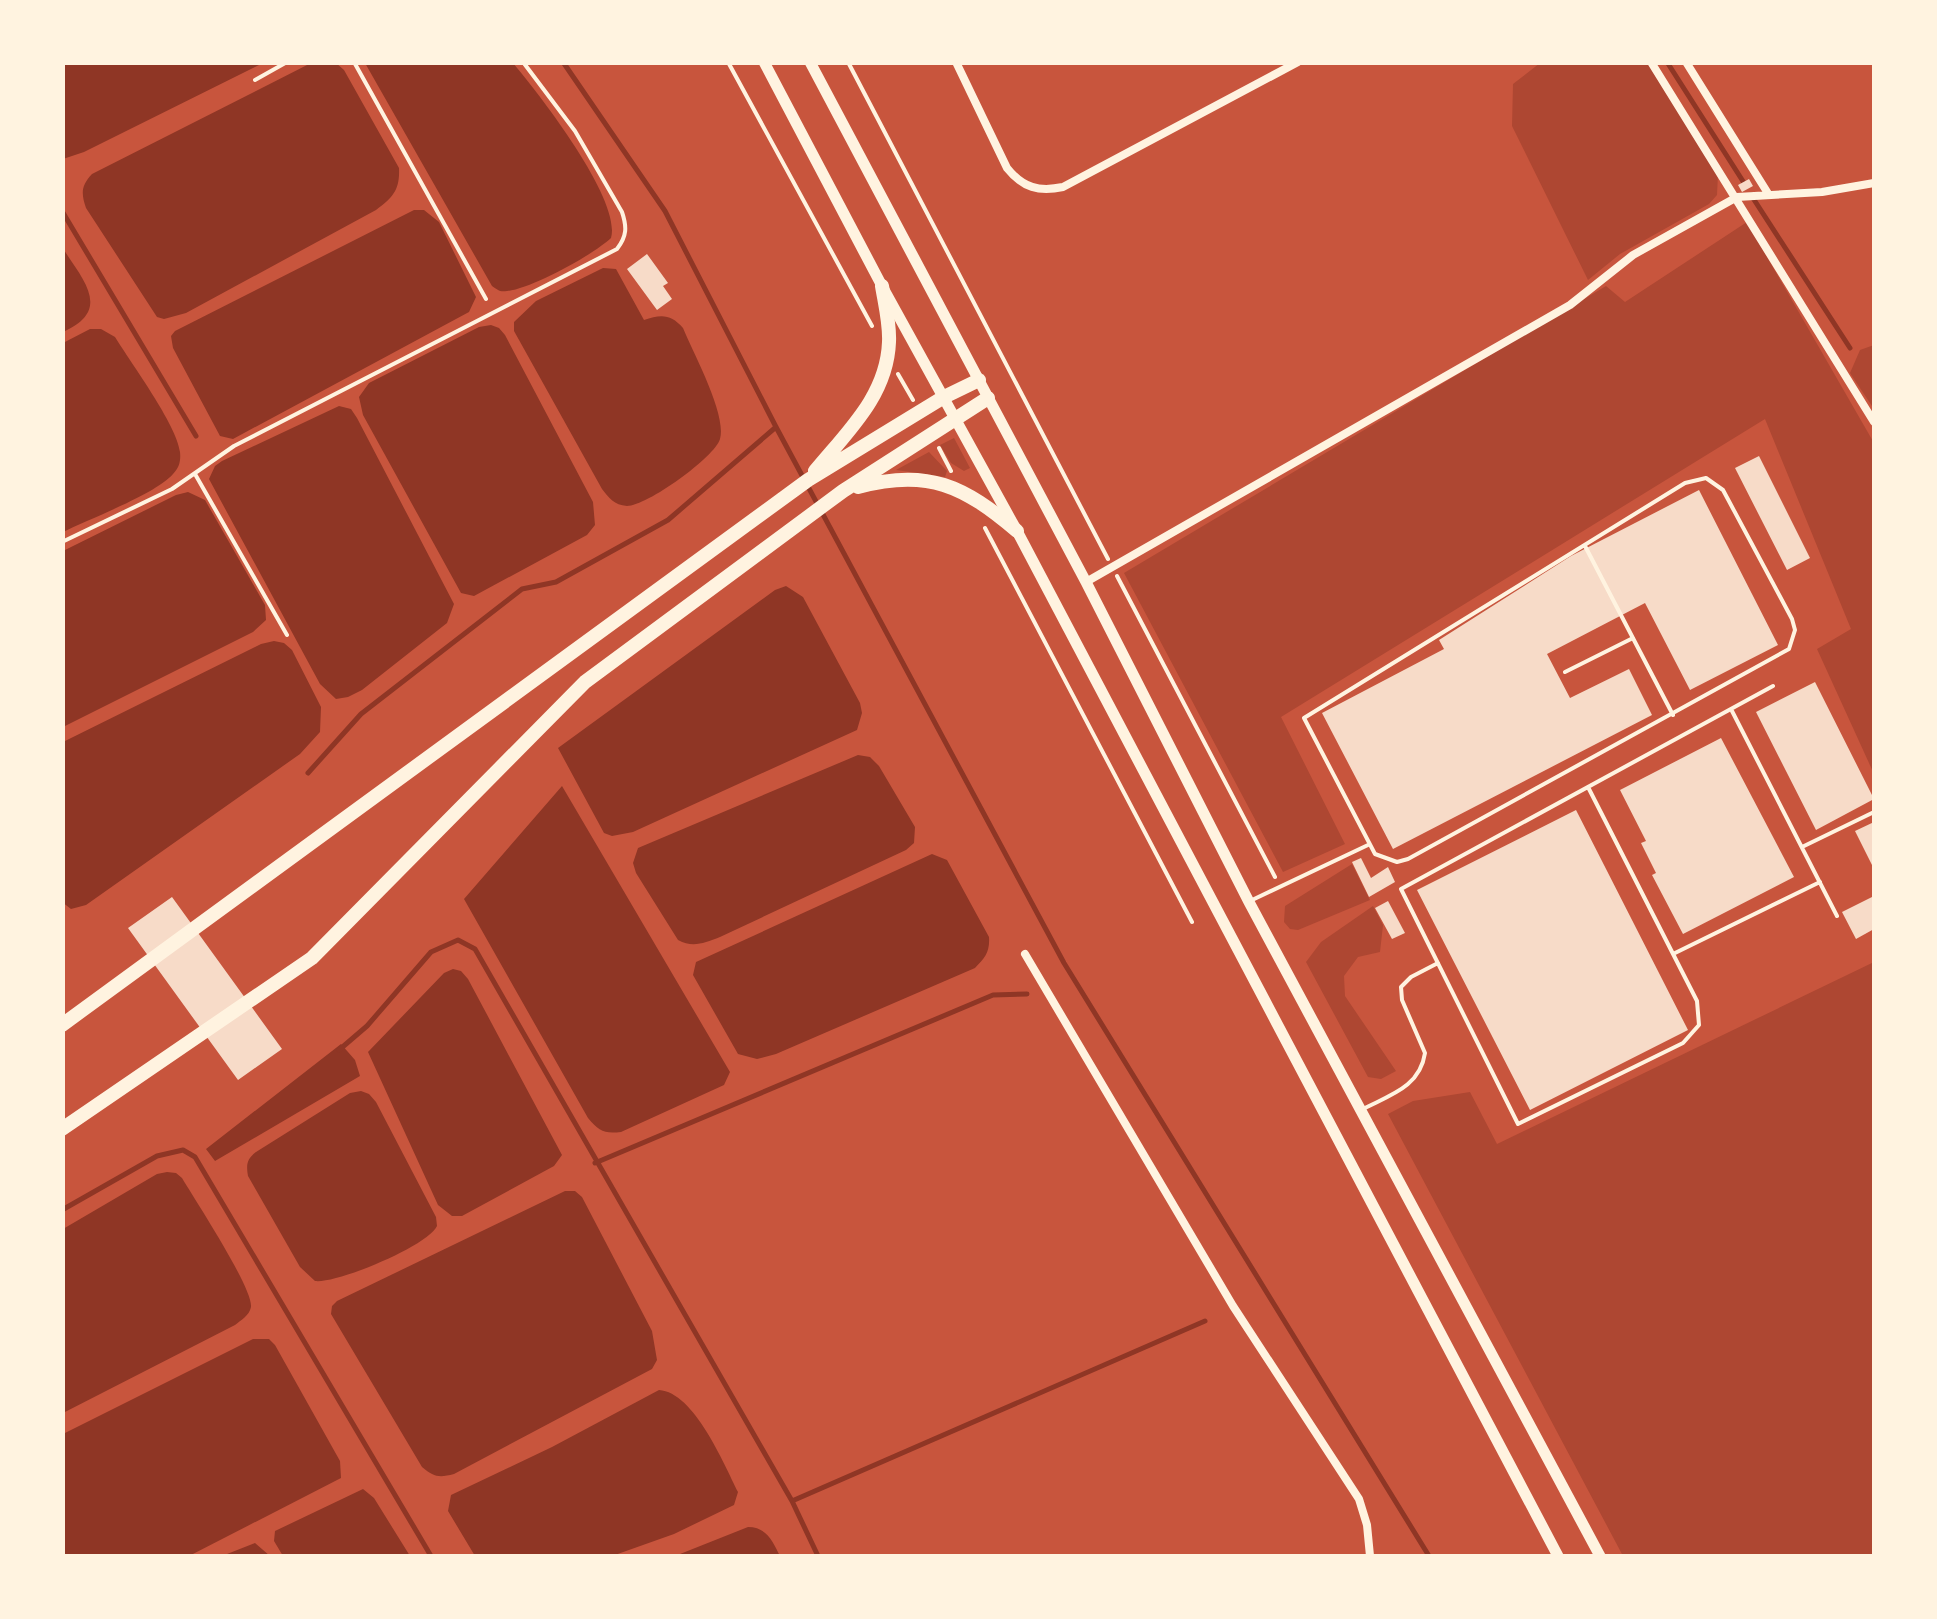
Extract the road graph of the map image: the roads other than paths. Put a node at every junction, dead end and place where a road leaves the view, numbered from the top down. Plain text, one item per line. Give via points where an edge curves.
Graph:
1 (764, 62) edge
2 (810, 62) edge
3 (956, 62) edge
4 (1298, 62) edge
5 (1651, 62) edge
6 (1686, 62) edge
7 (1874, 183) edge
8 (1769, 195) junction
9 (1736, 197) junction
10 (882, 286) junction
11 (979, 380) junction
12 (944, 398) junction
13 (988, 398) junction
14 (954, 417) junction
15 (1874, 422) edge
16 (808, 480) junction
17 (843, 491) junction
18 (1018, 531) junction
19 (1584, 545) junction
20 (1086, 582) junction
21 (1632, 638) junction
22 (1566, 672) dead end
23 (1772, 686) dead end
24 (1731, 709) junction
25 (1673, 715) junction
26 (1588, 787) junction
27 (1874, 812) edge
28 (1368, 845) junction
29 (1802, 847) junction
30 (1820, 882) junction
31 (1249, 902) junction
32 (1837, 916) dead end
33 (1025, 954) dead end
34 (1674, 954) junction
35 (1438, 964) junction
36 (62, 1025) edge
37 (1361, 1110) junction
38 (62, 1129) edge
39 (1370, 1556) edge
40 (1558, 1556) edge
41 (1600, 1556) edge

1 - 10 main road
2 - 11 main road
3 - 4 street via 1007,168 1031,188 1048,190
5 - 9 street
6 - 8 street
7 - 8 street
8 - 9 street
9 - 15 street
9 - 20 street via 1633,254 1570,304
10 - 12 main road
10 - 16 highway via 890,339 886,371 874,398
11 - 12 highway
11 - 13 main road
12 - 14 main road
12 - 16 highway
13 - 14 highway
13 - 20 main road
14 - 17 highway
14 - 18 main road
16 - 36 highway
17 - 18 highway via 915,478 953,486
17 - 38 highway via 584,682 312,958
18 - 40 main road
19 - 21 lane
19 - 25 lane via 1685,483 1706,478 1723,490 1792,619 1794,640 1782,656
19 - 28 lane via 1304,718
20 - 31 main road
21 - 22 lane
21 - 25 lane
23 - 24 lane
24 - 26 lane
24 - 29 lane
25 - 28 lane via 1408,859 1385,860
26 - 34 lane
26 - 35 lane via 1401,889
27 - 29 lane
28 - 31 lane
29 - 30 lane
30 - 32 lane
30 - 34 lane
31 - 37 main road
33 - 39 street via 1233,1306 1359,1500
34 - 35 lane via 1700,1012 1692,1036 1518,1124
35 - 37 lane via 1401,987 1425,1053 1417,1078
37 - 41 main road

